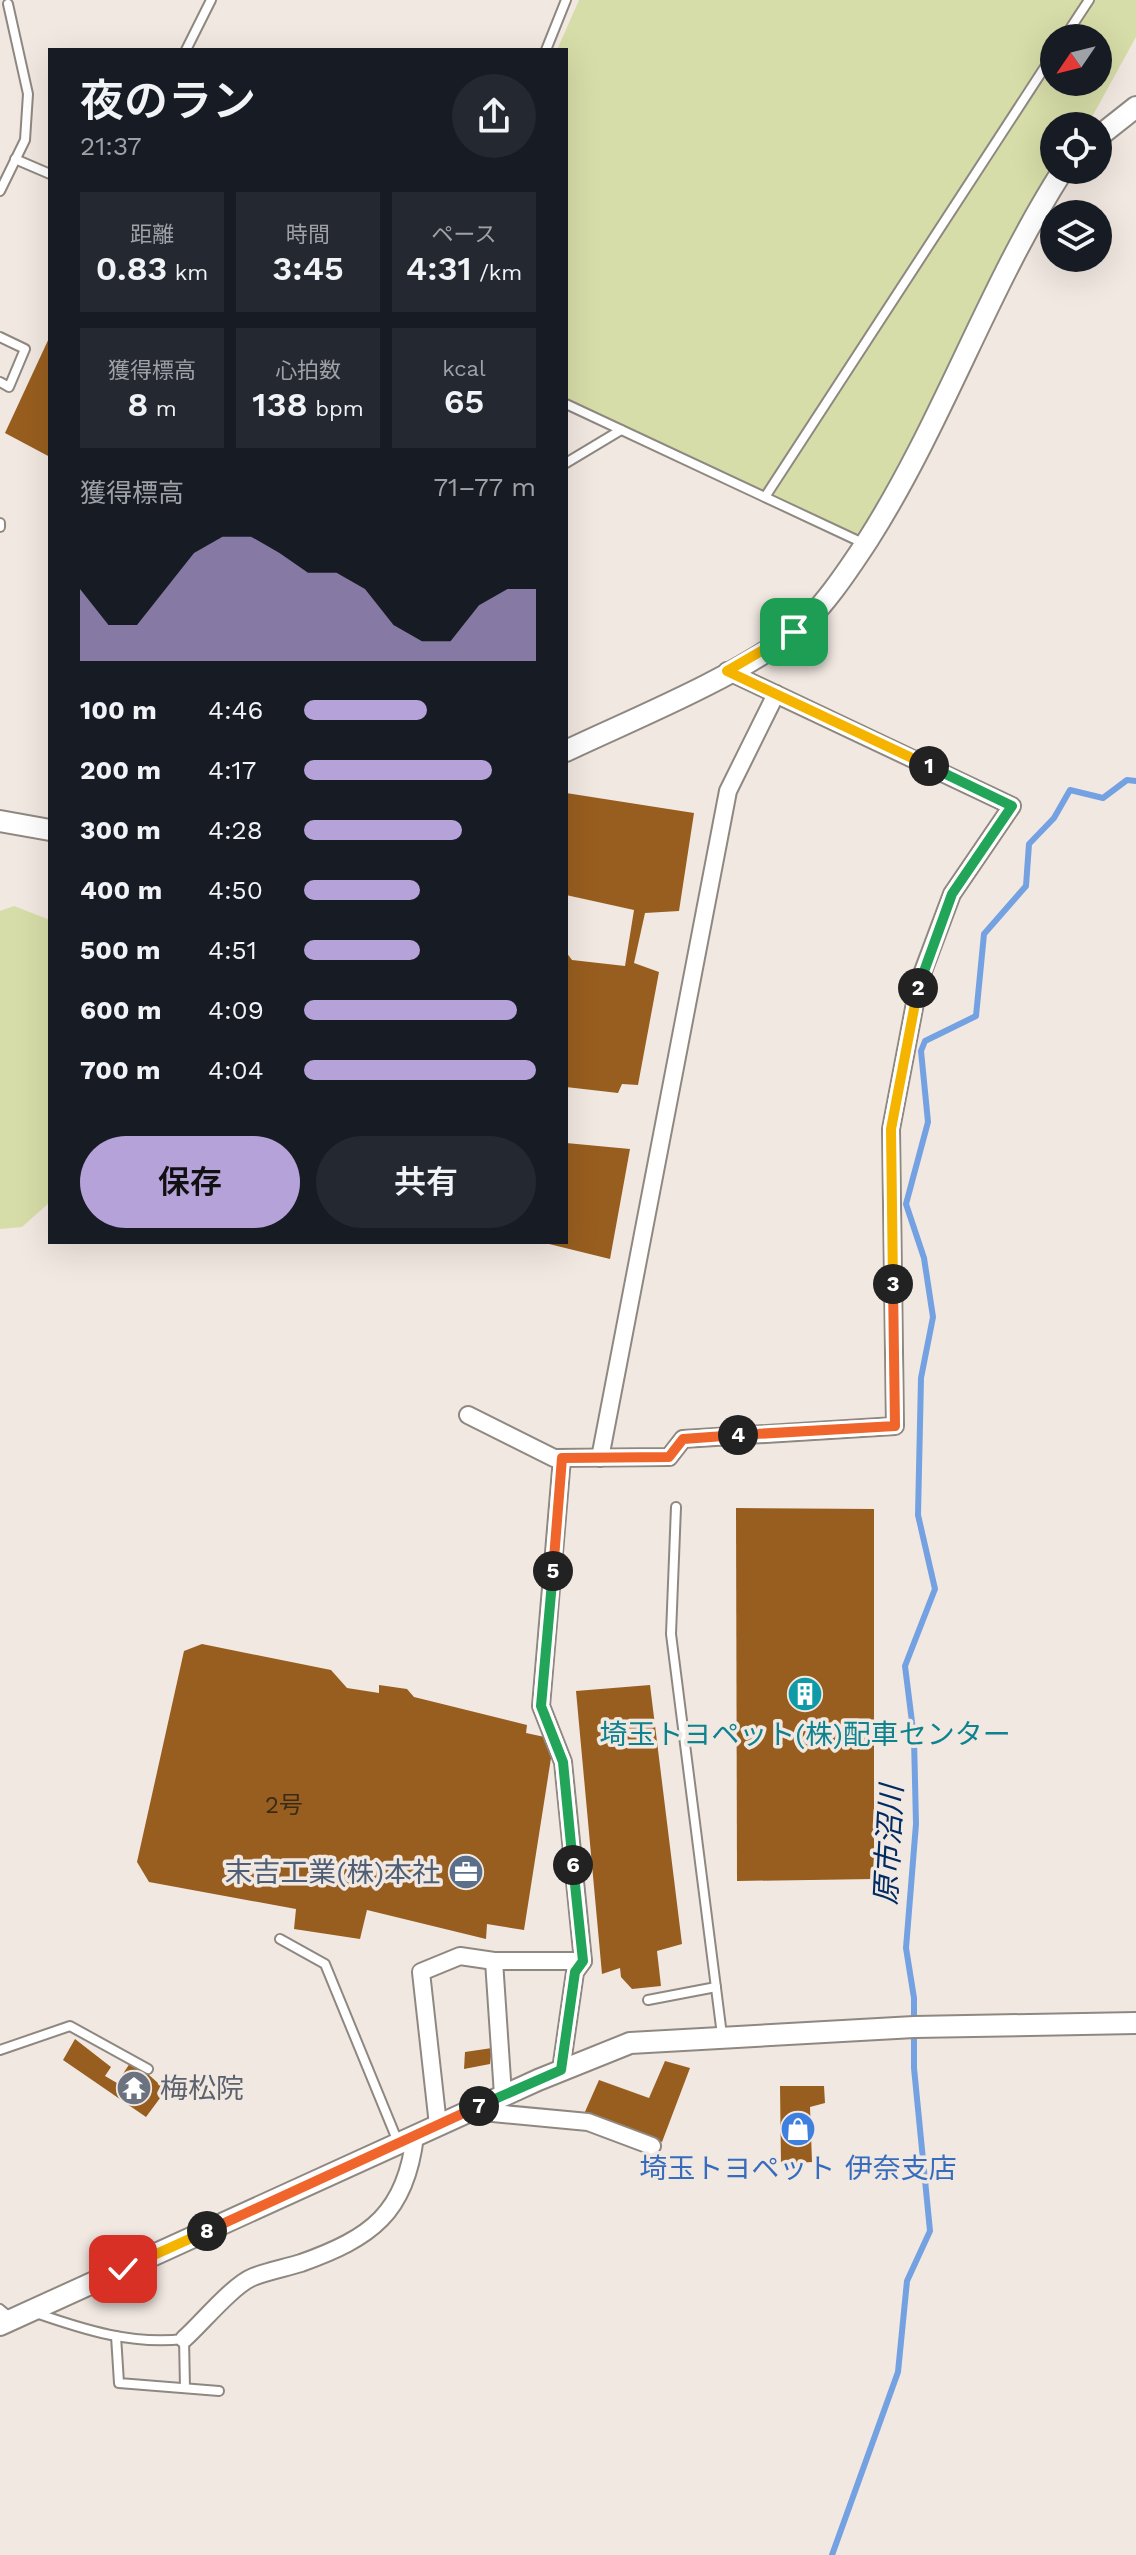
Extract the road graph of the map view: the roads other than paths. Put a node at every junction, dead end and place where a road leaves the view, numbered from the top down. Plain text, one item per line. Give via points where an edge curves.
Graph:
1 (211, 0) edge
2 (566, 0) edge
3 (1089, 0) edge
4 (6, 5) edge
5 (1073, 24) edge
6 (187, 48) edge
7 (547, 48) edge
8 (1040, 75) edge
9 (1136, 107) edge
10 (1112, 126) edge
11 (15, 159) junction
12 (48, 173) edge
13 (1054, 184) edge
14 (0, 191) edge
15 (0, 337) edge
16 (0, 382) edge
17 (568, 405) edge
18 (621, 430) junction
19 (568, 462) edge
20 (765, 497) junction
21 (865, 544) junction
22 (727, 671) junction
23 (776, 694) junction
24 (568, 750) edge
25 (0, 821) edge
26 (48, 830) edge
27 (468, 1415) dead end
28 (562, 1458) junction
29 (600, 1458) junction
30 (676, 1507) dead end
31 (280, 1939) dead end
32 (494, 1961) junction
33 (583, 1961) junction
34 (716, 1987) junction
35 (648, 2000) dead end
36 (1136, 2023) edge
37 (722, 2036) junction
38 (0, 2050) edge
39 (148, 2069) dead end
40 (561, 2070) junction
41 (503, 2095) junction
42 (470, 2110) junction
43 (438, 2125) junction
44 (407, 2140) junction
45 (652, 2146) dead end
46 (11, 2316) edge
47 (116, 2336) junction
48 (184, 2339) junction
49 (185, 2388) junction
50 (219, 2391) dead end

1 - 6 lane
2 - 7 lane
3 - 5 lane
4 - 11 lane via 28,94 25,140
8 - 20 lane
9 - 10 street
11 - 12 lane
11 - 14 lane
13 - 21 street via 1028,224 906,479
15 - 16 lane via 25,349 9,387
17 - 18 lane
18 - 19 lane
18 - 20 lane
20 - 21 lane
21 - 22 street via 794,632
22 - 23 street
22 - 24 street
23 - 29 street via 728,791
23 - 29 street via 1012,806 952,894 919,982 891,1129 895,1426 683,1439 669,1457
25 - 26 street
27 - 28 street
28 - 29 street
28 - 33 street via 541,1706 563,1762
30 - 34 lane via 671,1634
31 - 44 lane via 325,1964
32 - 33 street
32 - 41 street
32 - 43 street via 460,1956 421,1972
33 - 40 street via 575,1972
34 - 35 lane
34 - 37 lane
36 - 37 street
37 - 40 street via 630,2043
38 - 39 lane via 70,2026
40 - 41 street
41 - 42 street
42 - 43 street
42 - 45 street via 588,2122
43 - 44 street
44 - 46 street
44 - 48 street via 411,2170 398,2200 378,2224 361,2238 250,2278
46 - 47 lane
47 - 48 lane via 156,2342
47 - 49 lane via 119,2383
48 - 49 lane
49 - 50 lane

